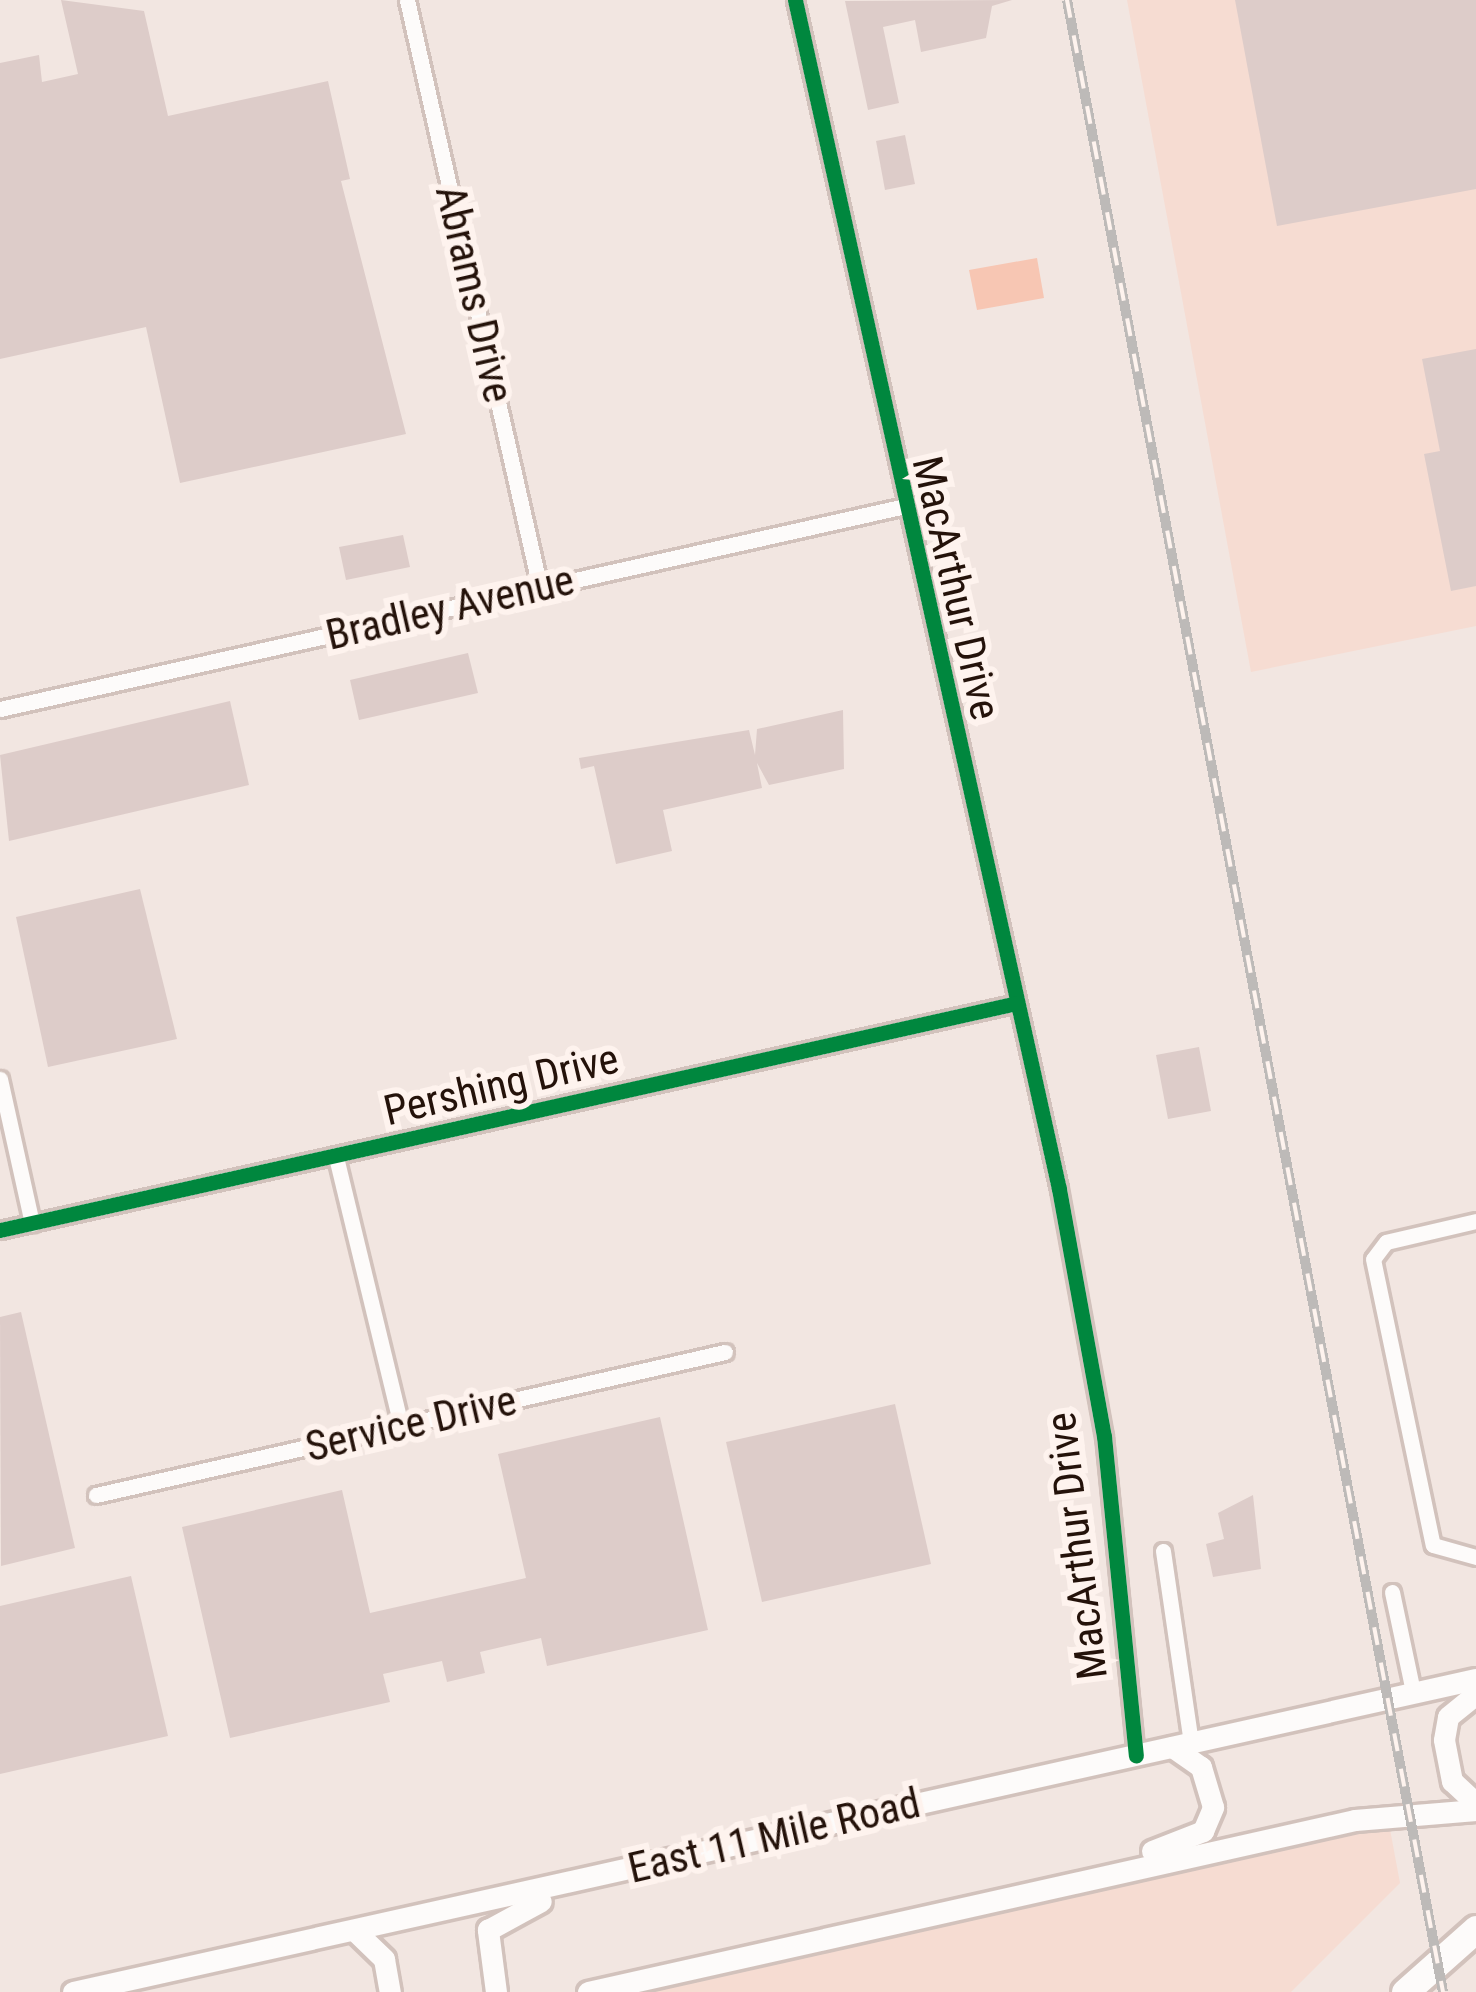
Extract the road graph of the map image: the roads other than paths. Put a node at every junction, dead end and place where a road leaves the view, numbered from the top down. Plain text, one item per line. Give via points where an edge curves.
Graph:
1 (407, 0) edge
2 (795, 0) edge
3 (901, 507) junction
4 (540, 588) junction
5 (0, 709) edge
6 (1017, 1003) junction
7 (0, 1079) edge
8 (336, 1157) junction
9 (1059, 1189) junction
10 (1073, 1204) dead end
11 (1476, 1221) edge
12 (32, 1222) junction
13 (0, 1230) edge
14 (725, 1352) dead end
15 (401, 1426) junction
16 (96, 1495) dead end
17 (1163, 1551) dead end
18 (1476, 1558) edge
19 (1392, 1592) dead end
20 (1476, 1679) edge
21 (1413, 1692) junction
22 (1476, 1694) edge
23 (1181, 1744) junction
24 (1136, 1755) junction
25 (1476, 1807) edge
26 (789, 1832) junction
27 (910, 1920) junction
28 (1476, 1929) edge
29 (353, 1930) junction
30 (199, 1964) junction
31 (73, 1992) edge
32 (135, 1992) edge
33 (390, 1992) edge
34 (496, 1992) edge
35 (588, 1992) edge
36 (1405, 1992) edge

1 - 4 street, Abrams Drive
2 - 3 street, MacArthur Drive
3 - 4 street, Bradley Avenue
3 - 6 street, MacArthur Drive
4 - 5 street, Bradley Avenue
6 - 8 street, Pershing Drive
6 - 9 street, MacArthur Drive
7 - 12 street
8 - 12 street, Pershing Drive
8 - 15 street
9 - 10 street
9 - 24 street, MacArthur Drive via 1104,1436
11 - 18 street via 1374,1248 1433,1545
12 - 13 street, Pershing Drive
14 - 15 street, Service Drive
15 - 16 street, Service Drive
17 - 23 street, MacArthur Drive
19 - 21 street
20 - 21 main road, East 11 Mile Road
21 - 23 main road, East 11 Mile Road
22 - 25 main road via 1448,1717 1444,1740 1453,1781
23 - 24 main road, East 11 Mile Road
23 - 27 main road via 1212,1793 1191,1839 974,1891
24 - 26 main road, East 11 Mile Road
25 - 27 main road via 1354,1820
26 - 29 main road, East 11 Mile Road
26 - 34 main road via 731,1860 500,1917 483,1949
27 - 35 main road
28 - 36 highway
29 - 30 main road, East 11 Mile Road
29 - 33 main road via 384,1959
30 - 31 main road, East 11 Mile Road
30 - 32 main road

